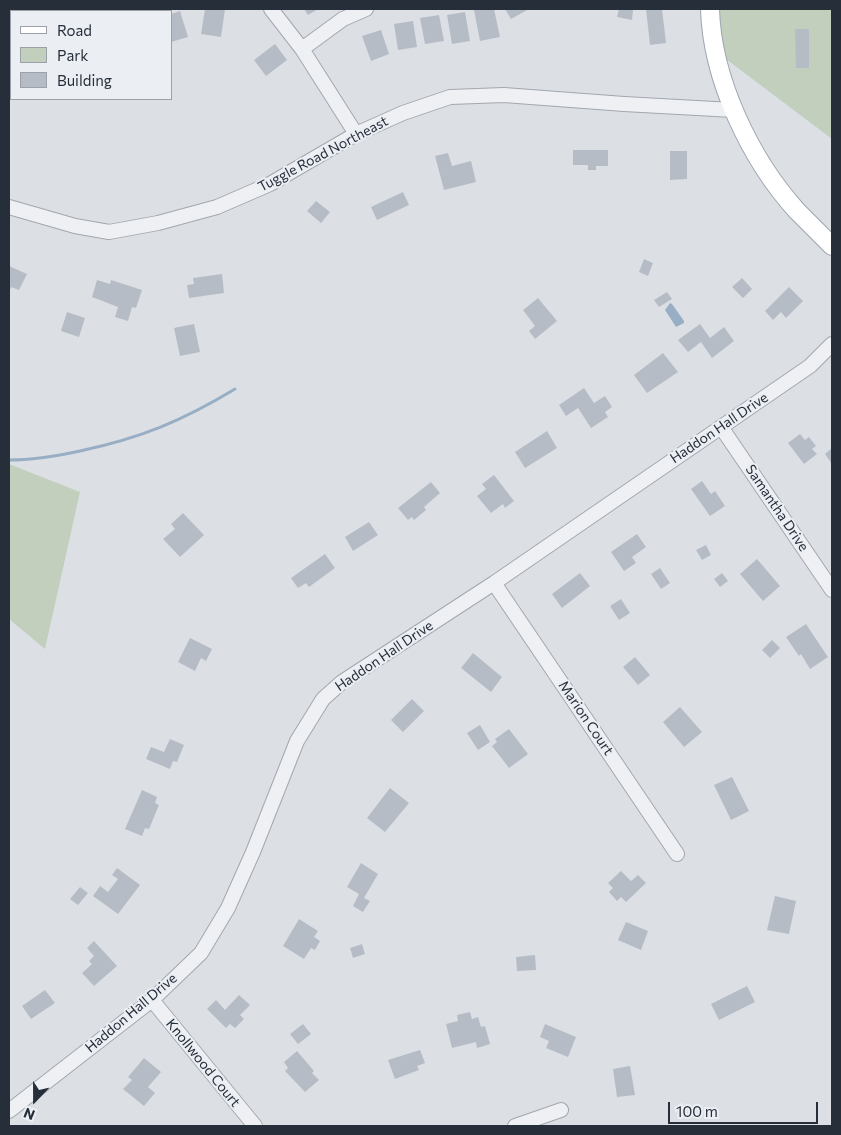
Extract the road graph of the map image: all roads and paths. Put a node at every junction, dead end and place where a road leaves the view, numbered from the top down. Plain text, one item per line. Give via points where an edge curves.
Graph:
1 (271, 9) edge
2 (366, 9) edge
3 (710, 9) edge
4 (302, 50) junction
5 (733, 110) junction
6 (356, 134) junction
7 (9, 207) edge
8 (832, 246) edge
9 (832, 344) edge
10 (721, 427) junction
11 (494, 583) junction
12 (832, 590) edge
13 (677, 854) dead end
14 (152, 1000) junction
15 (561, 1110) dead end
16 (9, 1111) edge
17 (255, 1126) edge
18 (515, 1126) edge

1 - 4 street
2 - 4 street via 343,19
3 - 5 main road via 710,32
4 - 6 street
5 - 6 street, Tuggle Road Northeast via 504,95 450,97
5 - 8 main road via 762,165 796,210
6 - 7 street, Tuggle Road Northeast via 270,184 217,207 158,224 109,232
9 - 10 street, Haddon Hall Drive via 810,366
10 - 11 street, Haddon Hall Drive
10 - 12 street, Samantha Drive
11 - 13 street, Marion Court
11 - 14 street, Haddon Hall Drive via 342,682 323,699 296,741 228,908 201,953
14 - 16 street, Haddon Hall Drive
14 - 17 street, Knollwood Court
15 - 18 street

